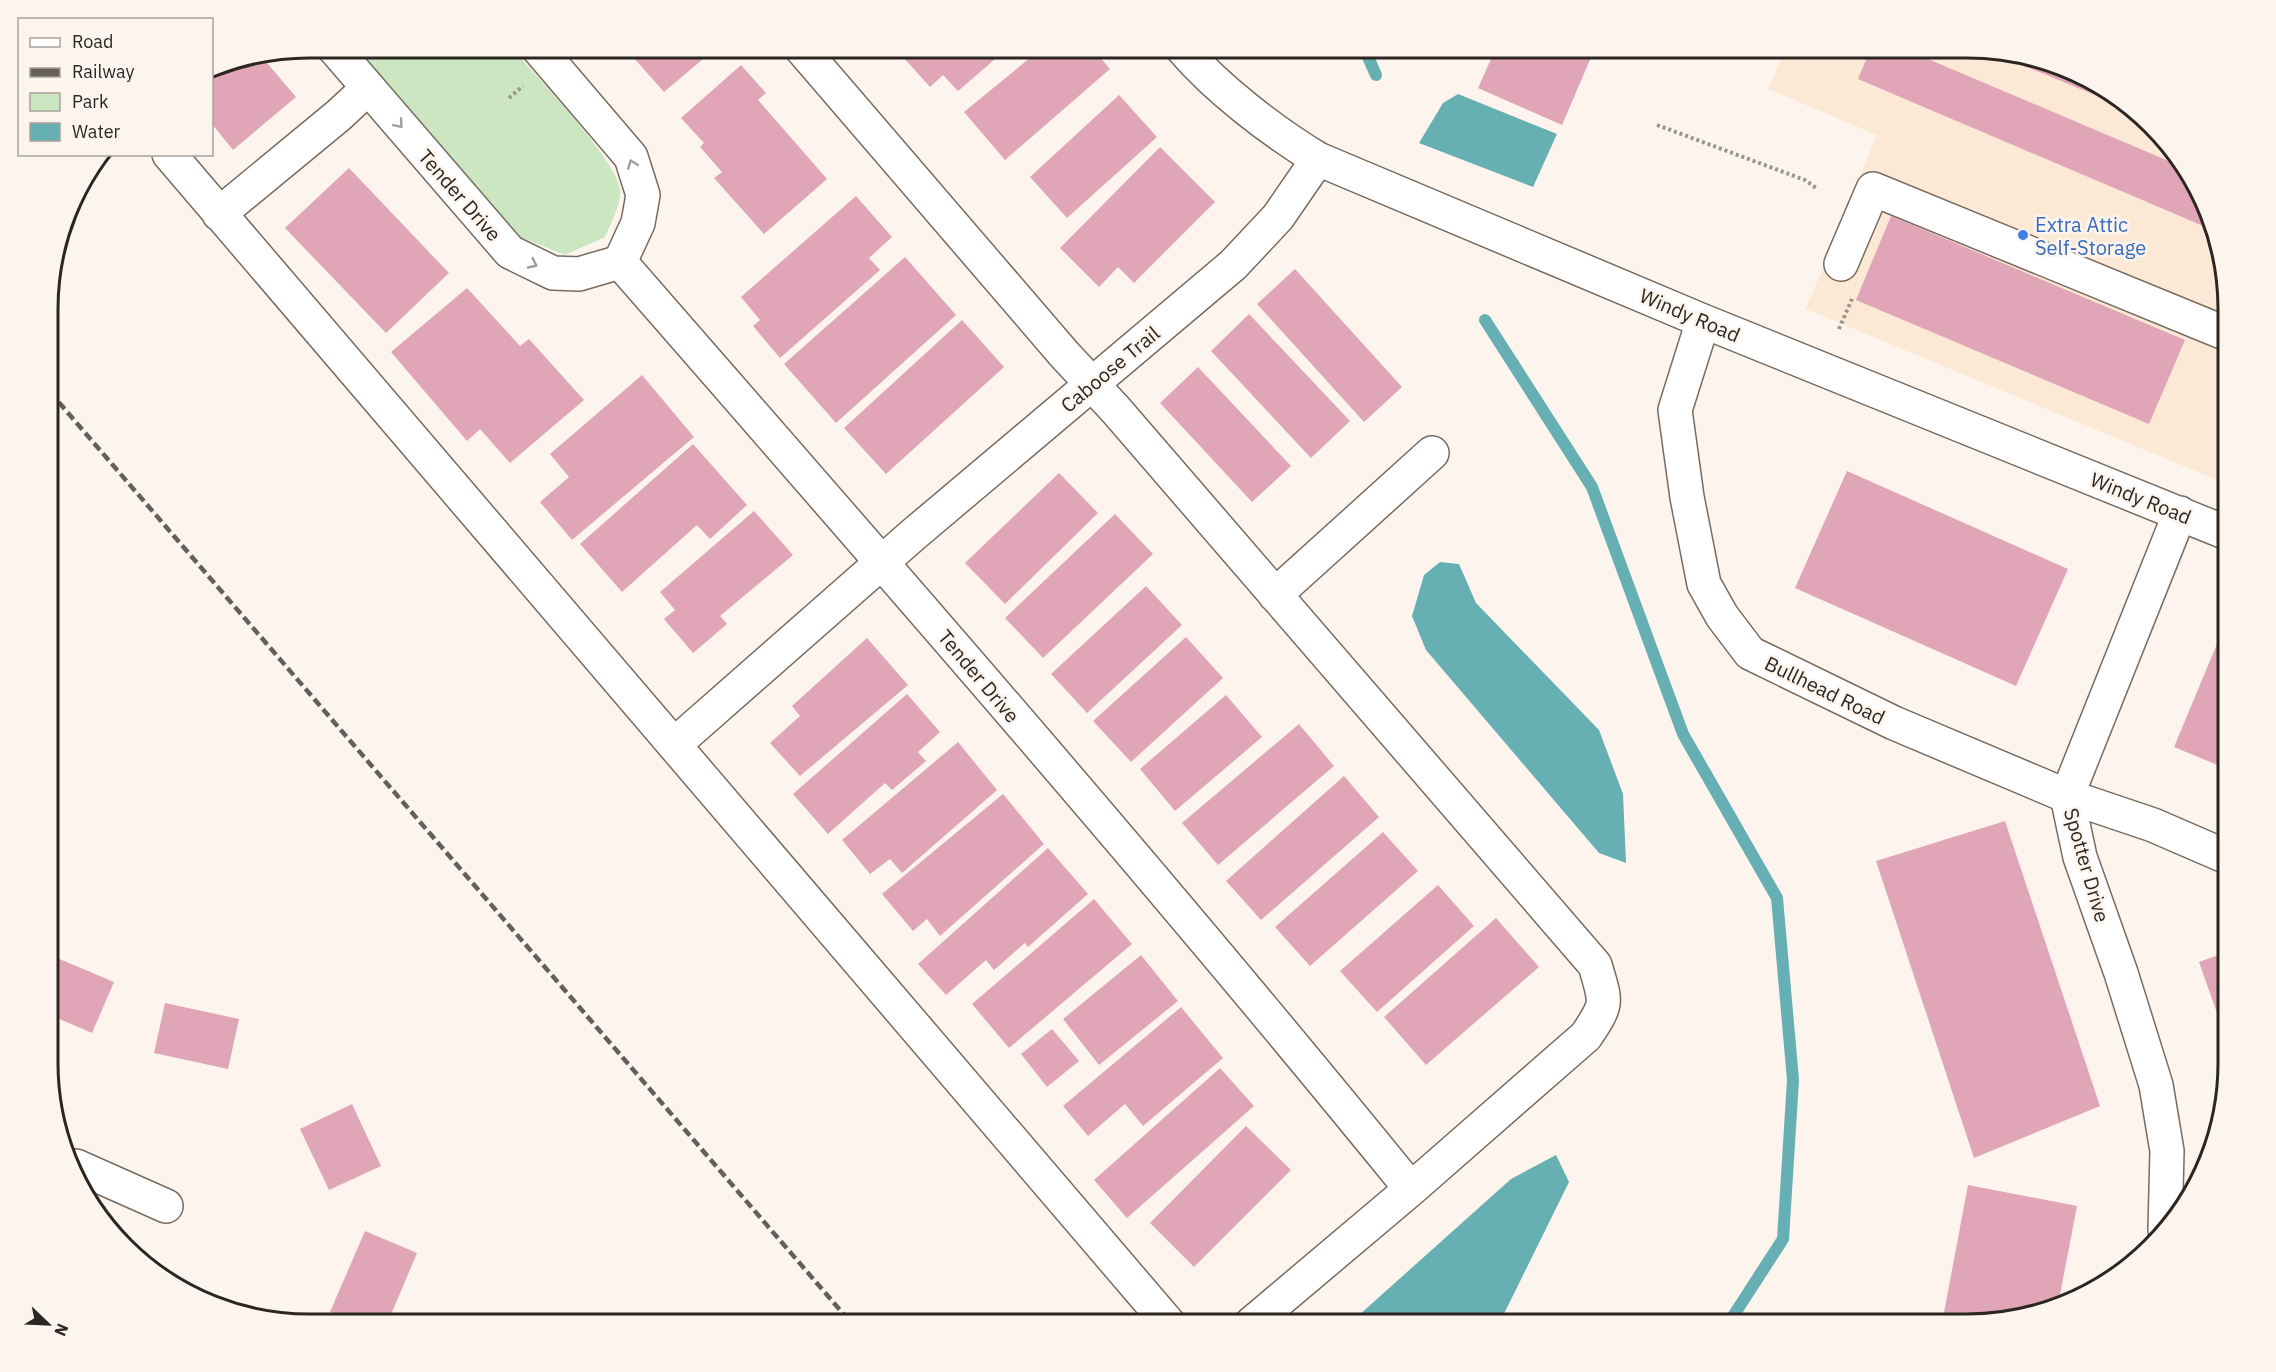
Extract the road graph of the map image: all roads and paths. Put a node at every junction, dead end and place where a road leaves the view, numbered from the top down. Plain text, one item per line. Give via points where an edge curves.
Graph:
1 (342, 58) edge
2 (547, 58) edge
3 (810, 58) edge
4 (1191, 58) edge
5 (368, 88) junction
6 (1657, 125) dead end
7 (171, 156) edge
8 (1318, 159) junction
9 (1816, 188) dead end
10 (219, 214) junction
11 (620, 262) junction
12 (1841, 264) dead end
13 (1703, 321) junction
14 (2218, 330) edge
15 (1091, 385) junction
16 (1432, 453) dead end
17 (2180, 513) junction
18 (2218, 529) edge
19 (882, 562) junction
20 (1275, 595) junction
21 (675, 744) junction
22 (2067, 796) junction
23 (2218, 853) edge
24 (82, 1169) edge
25 (1412, 1189) junction
26 (166, 1206) dead end
27 (2166, 1216) edge
28 (1160, 1314) edge
29 (1263, 1314) edge

1 - 5 street, Tender Drive
11 -> 2 street via 638,223 643,195 631,157
3 - 15 street
4 - 8 street, Windy Road via 1280,136
5 - 10 street
5 -> 11 street, Tender Drive via 510,252 553,273 579,274
6 - 9 path via 1805,180
7 - 10 street
8 - 13 street, Windy Road
8 - 15 street, Caboose Trail via 1278,217 1233,265
10 - 21 street
11 - 19 street, Tender Drive
12 - 14 street via 1873,189
13 - 17 street, Windy Road
13 - 22 street, Bullhead Road via 1675,410 1704,584 1722,616 1750,652 1763,660 1894,723
15 - 19 street, Caboose Trail
15 - 20 street
16 - 20 street
17 - 18 street, Windy Road
17 - 22 street, Spotter Drive
19 - 21 street, Caboose Trail
19 - 25 street, Tender Drive
20 - 25 street via 1595,965 1605,1000 1586,1036
21 - 28 street
22 - 23 street, Bullhead Road via 2153,825
22 - 27 street, Spotter Drive via 2080,857 2156,1085 2168,1151
24 - 26 street
25 - 29 street

